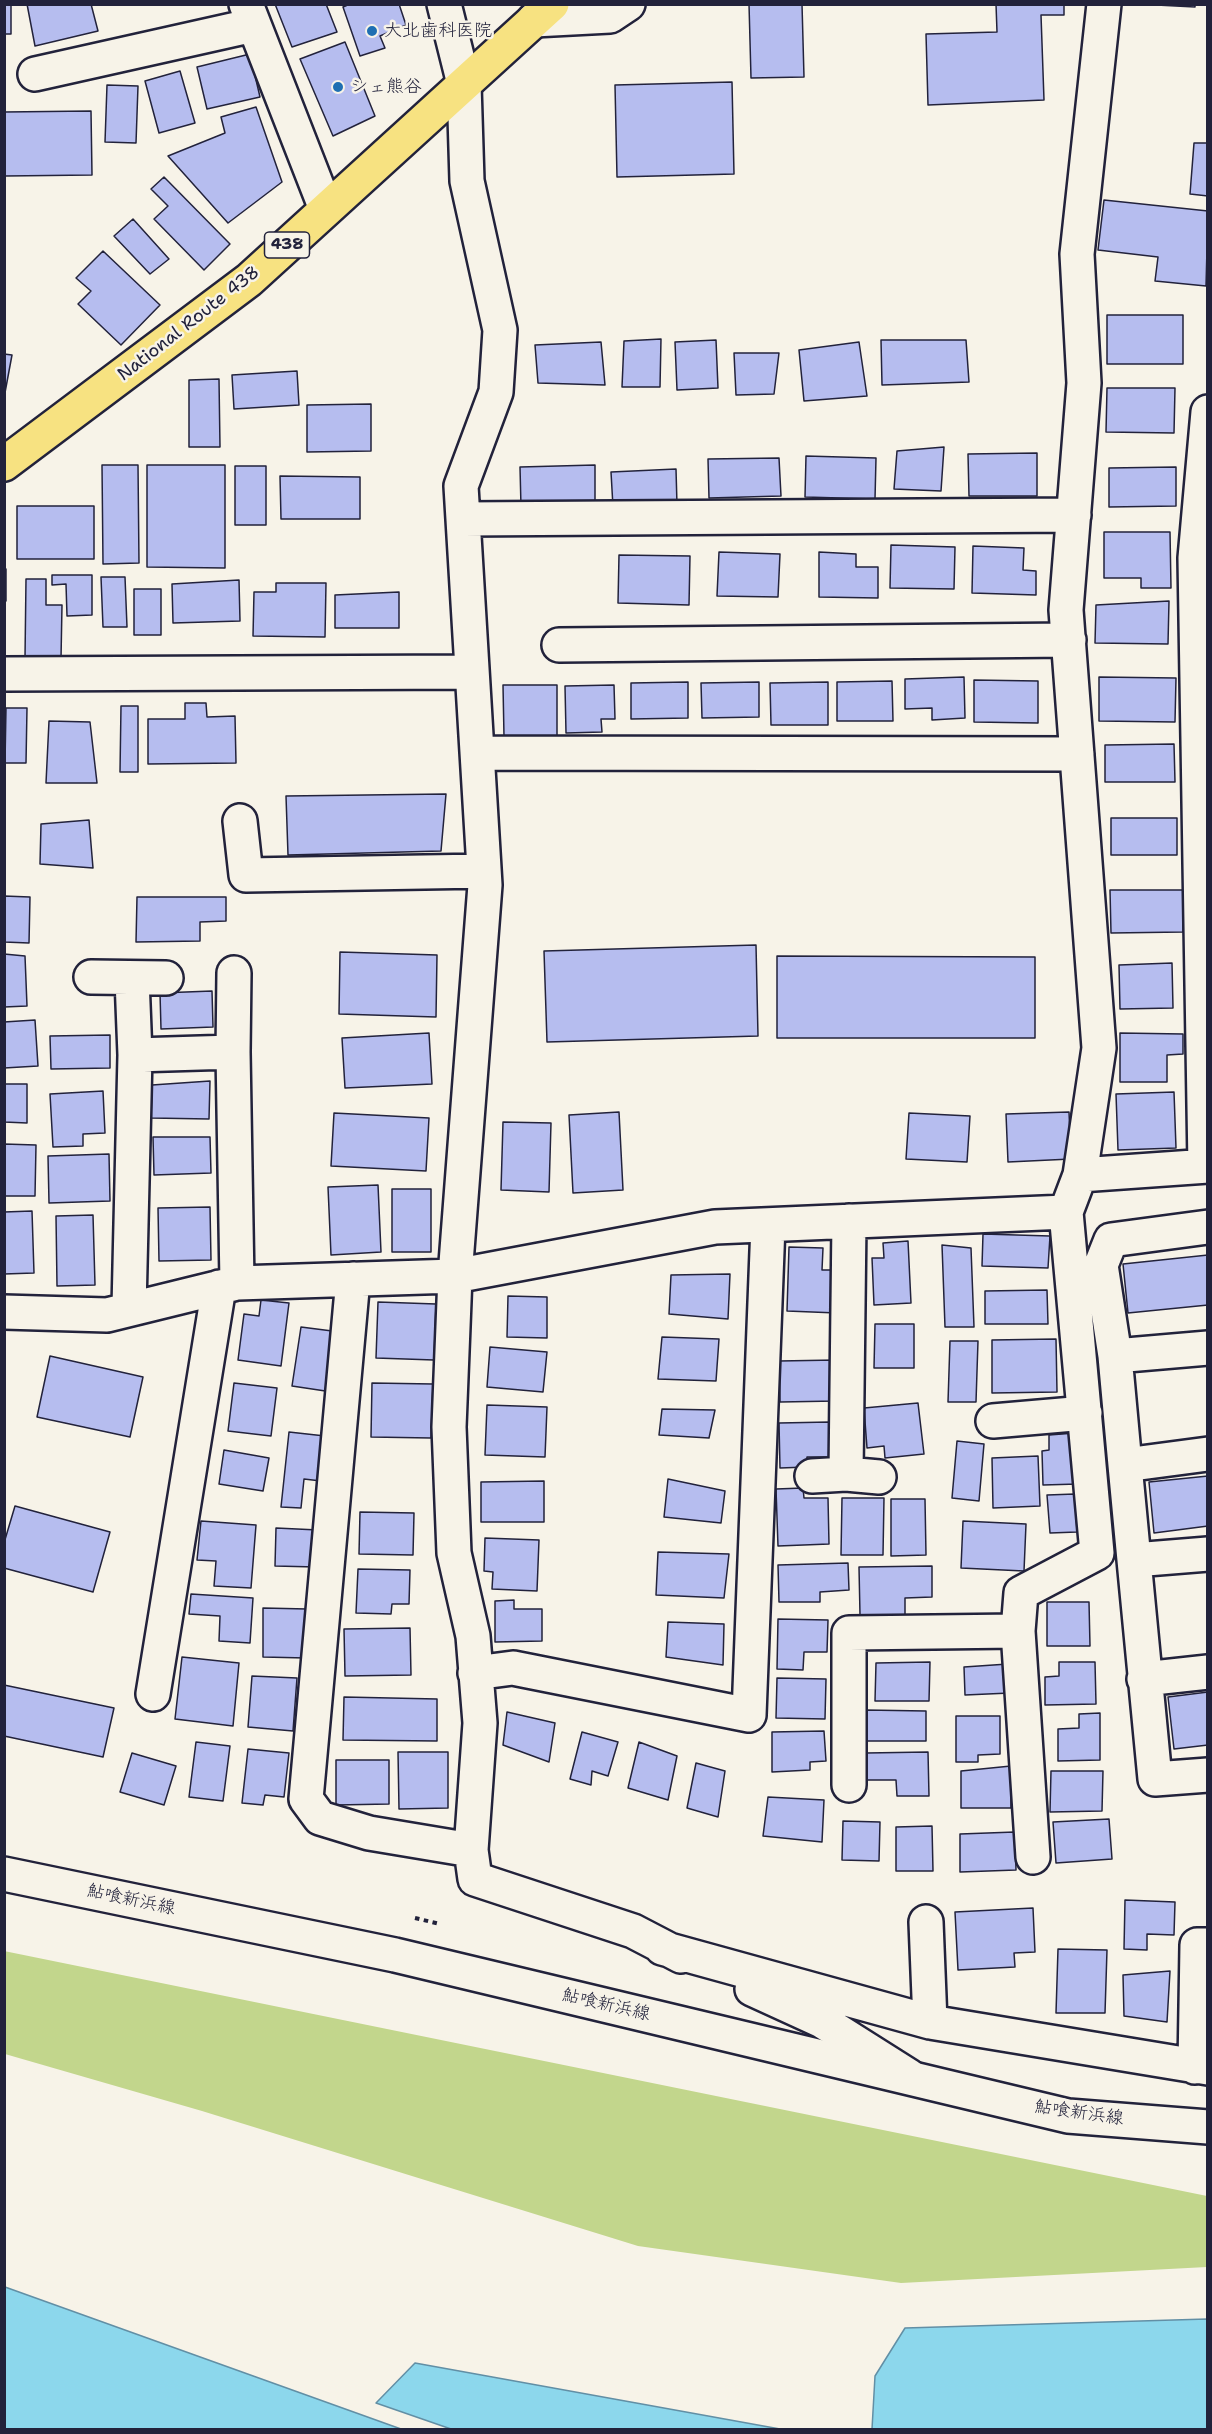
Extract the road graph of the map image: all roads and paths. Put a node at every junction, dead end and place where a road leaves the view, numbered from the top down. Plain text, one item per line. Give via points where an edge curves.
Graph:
1 (444, 4) edge
2 (628, 4) edge
3 (1104, 4) edge
4 (543, 12) edge
5 (250, 15) edge
6 (35, 74) dead end
7 (464, 84) junction
8 (326, 209) junction
9 (1208, 412) edge
10 (4, 464) edge
11 (1074, 514) junction
12 (463, 519) junction
13 (1201, 558) edge
14 (1069, 640) junction
15 (559, 645) dead end
16 (472, 672) junction
17 (4, 675) edge
18 (477, 753) junction
19 (1077, 754) junction
20 (1203, 795) edge
21 (240, 821) dead end
22 (484, 871) junction
23 (234, 973) dead end
24 (92, 977) dead end
25 (165, 978) dead end
26 (132, 979) junction
27 (1205, 1038) edge
28 (233, 1052) junction
29 (135, 1055) junction
30 (1206, 1166) edge
31 (1080, 1175) junction
32 (1066, 1212) junction
33 (849, 1221) junction
34 (768, 1225) junction
35 (1208, 1227) edge
36 (455, 1276) junction
37 (353, 1279) junction
38 (228, 1285) junction
39 (129, 1308) junction
40 (4, 1312) edge
41 (1208, 1348) edge
42 (1115, 1356) junction
43 (1085, 1413) junction
44 (993, 1421) dead end
45 (1208, 1454) edge
46 (1125, 1465) junction
47 (846, 1473) junction
48 (812, 1476) dead end
49 (879, 1477) dead end
50 (1208, 1554) edge
51 (1134, 1560) junction
52 (1018, 1631) junction
53 (1208, 1672) edge
54 (476, 1673) junction
55 (1144, 1679) junction
56 (153, 1694) dead end
57 (1208, 1775) edge
58 (849, 1785) dead end
59 (471, 1850) junction
60 (1033, 1857) dead end
61 (4, 1874) edge
62 (926, 1922) dead end
63 (1208, 1945) edge
64 (662, 1947) junction
65 (930, 2022) junction
66 (1202, 2068) edge
67 (912, 2078) junction
68 (1208, 2127) edge

1 - 7 street
2 - 4 street via 610,16
3 - 11 street via 1077,254 1084,383
4 - 7 highway, National Route 438 / 438
5 - 6 street
5 - 8 street
7 - 8 highway, National Route 438 / 438
7 - 12 street via 467,181 500,330 496,392 461,486
8 - 10 highway, National Route 438 / 438 via 249,279
9 - 13 street
11 - 12 street
11 - 14 street via 1066,610
12 - 16 street
13 - 20 street
14 - 15 street
14 - 19 street
16 - 17 street
16 - 18 street
18 - 19 street
18 - 22 street
19 - 31 street via 1099,1048
20 - 27 street
21 - 22 street via 246,875
22 - 36 street
23 - 28 street
24 - 26 street
25 - 26 street
26 - 29 street
27 - 30 street
28 - 29 street
28 - 38 street
29 - 39 street
30 - 31 street
31 - 32 street
32 - 33 street
32 - 43 street
33 - 34 street
33 - 47 street
34 - 36 street via 715,1227
34 - 54 street via 749,1715 513,1668
35 - 42 street via 1111,1239 1101,1265
36 - 37 street
36 - 54 street via 449,1427 454,1553 473,1636
37 - 38 street
37 - 59 street via 306,1799 320,1818 369,1833
38 - 39 street
38 - 56 street
39 - 40 street via 107,1315
41 - 42 street
42 - 46 street
43 - 44 street
43 - 52 street via 1097,1553 1021,1593
45 - 46 street
46 - 51 street
47 - 48 street
47 - 49 street
50 - 51 street
51 - 55 street
52 - 58 street via 849,1633
52 - 60 street
53 - 55 street
54 - 59 street via 480,1723
55 - 57 street via 1155,1779
59 - 64 street via 475,1879 633,1931
61 - 67 street, 鮎喰新浜線 via 395,1955
62 - 65 street
63 - 66 street via 1197,1945
64 - 65 street
64 - 67 street via 822,2021
65 - 66 street
67 - 68 street, 鮎喰新浜線 via 1068,2116

